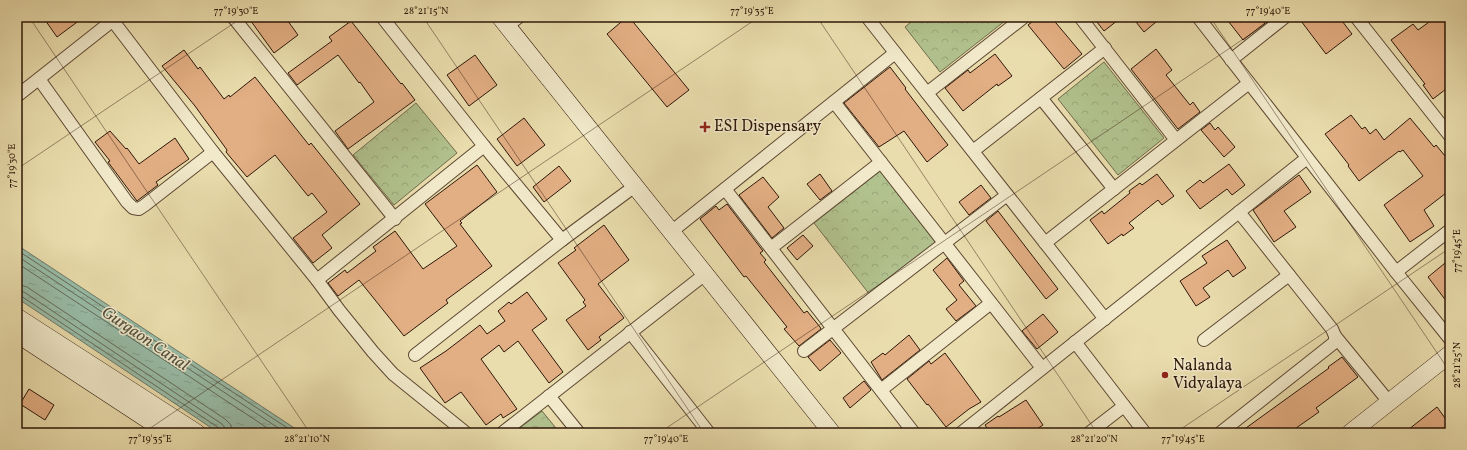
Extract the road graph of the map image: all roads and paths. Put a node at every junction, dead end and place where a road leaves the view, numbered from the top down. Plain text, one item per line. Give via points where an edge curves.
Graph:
1 (232, 17) edge
2 (382, 17) edge
3 (867, 17) edge
4 (1024, 17) edge
5 (1080, 17) edge
6 (1198, 17) edge
7 (1285, 17) edge
8 (1356, 17) edge
9 (113, 18) edge
10 (509, 20) edge
11 (1105, 48) junction
12 (895, 53) junction
13 (1231, 60) junction
14 (39, 79) junction
15 (1249, 83) junction
16 (927, 93) junction
17 (17, 96) edge
18 (1041, 98) junction
19 (834, 102) junction
20 (1450, 136) edge
21 (1176, 140) junction
22 (484, 146) junction
23 (213, 152) junction
24 (973, 152) junction
25 (1307, 158) junction
26 (881, 162) junction
27 (635, 186) junction
28 (725, 189) junction
29 (1114, 189) junction
30 (1007, 195) junction
31 (1239, 212) junction
32 (395, 219) junction
33 (1450, 230) edge
34 (671, 232) junction
35 (562, 240) junction
36 (944, 243) junction
37 (1045, 243) junction
38 (771, 248) junction
39 (1396, 272) junction
40 (704, 275) junction
41 (1289, 275) junction
42 (317, 280) junction
43 (991, 303) junction
44 (17, 317) edge
45 (1105, 318) junction
46 (833, 329) junction
47 (630, 332) junction
48 (17, 334) edge
49 (1335, 336) junction
50 (1450, 339) edge
51 (1204, 340) dead end
52 (1075, 342) junction
53 (804, 351) dead end
54 (1450, 354) edge
55 (415, 355) dead end
56 (1042, 368) junction
57 (881, 390) junction
58 (549, 396) junction
59 (1389, 402) junction
60 (1124, 406) junction
61 (168, 433) edge
62 (197, 433) edge
63 (466, 433) edge
64 (502, 433) edge
65 (579, 433) edge
66 (709, 433) edge
67 (832, 433) edge
68 (914, 433) edge
69 (961, 433) edge
70 (1089, 433) edge
71 (1145, 433) edge
72 (1220, 433) edge
73 (1350, 433) edge

1 - 32 street
2 - 22 street
3 - 12 street
4 - 16 street
5 - 11 street
6 - 13 street
7 - 13 street
8 - 20 street
9 - 14 street
9 - 23 street
10 - 27 street
11 - 18 street
11 - 21 street
12 - 16 street
12 - 19 street
13 - 15 street
14 - 17 street
14 - 23 street via 133,208 144,205
15 - 21 street
15 - 25 street
16 - 24 street
18 - 24 street
18 - 29 street
19 - 26 street
19 - 28 street
21 - 29 street
22 - 32 street
22 - 35 street
23 - 42 street
24 - 30 street
25 - 31 street
25 - 39 street
26 - 36 street
26 - 38 street
27 - 34 street
27 - 35 street
28 - 34 street
28 - 38 street
29 - 37 street
30 - 36 street
30 - 37 street
31 - 41 street
31 - 45 street
32 - 42 street
33 - 39 street
34 - 40 street
35 - 55 street
36 - 43 street
36 - 46 street
37 - 45 street
38 - 46 street
39 - 50 street
40 - 47 street
40 - 67 street
41 - 49 street
41 - 51 street
42 - 63 street via 356,332 393,374
43 - 56 street
43 - 57 street
44 - 62 street
45 - 52 street
46 - 53 street
46 - 57 street
47 - 58 street
47 - 66 street
48 - 61 street
49 - 59 street
49 - 72 street via 1335,342 1329,348
52 - 56 street
52 - 60 street
54 - 59 street
56 - 69 street
57 - 68 street
58 - 64 street
58 - 65 street
59 - 73 street
60 - 70 street
60 - 71 street

